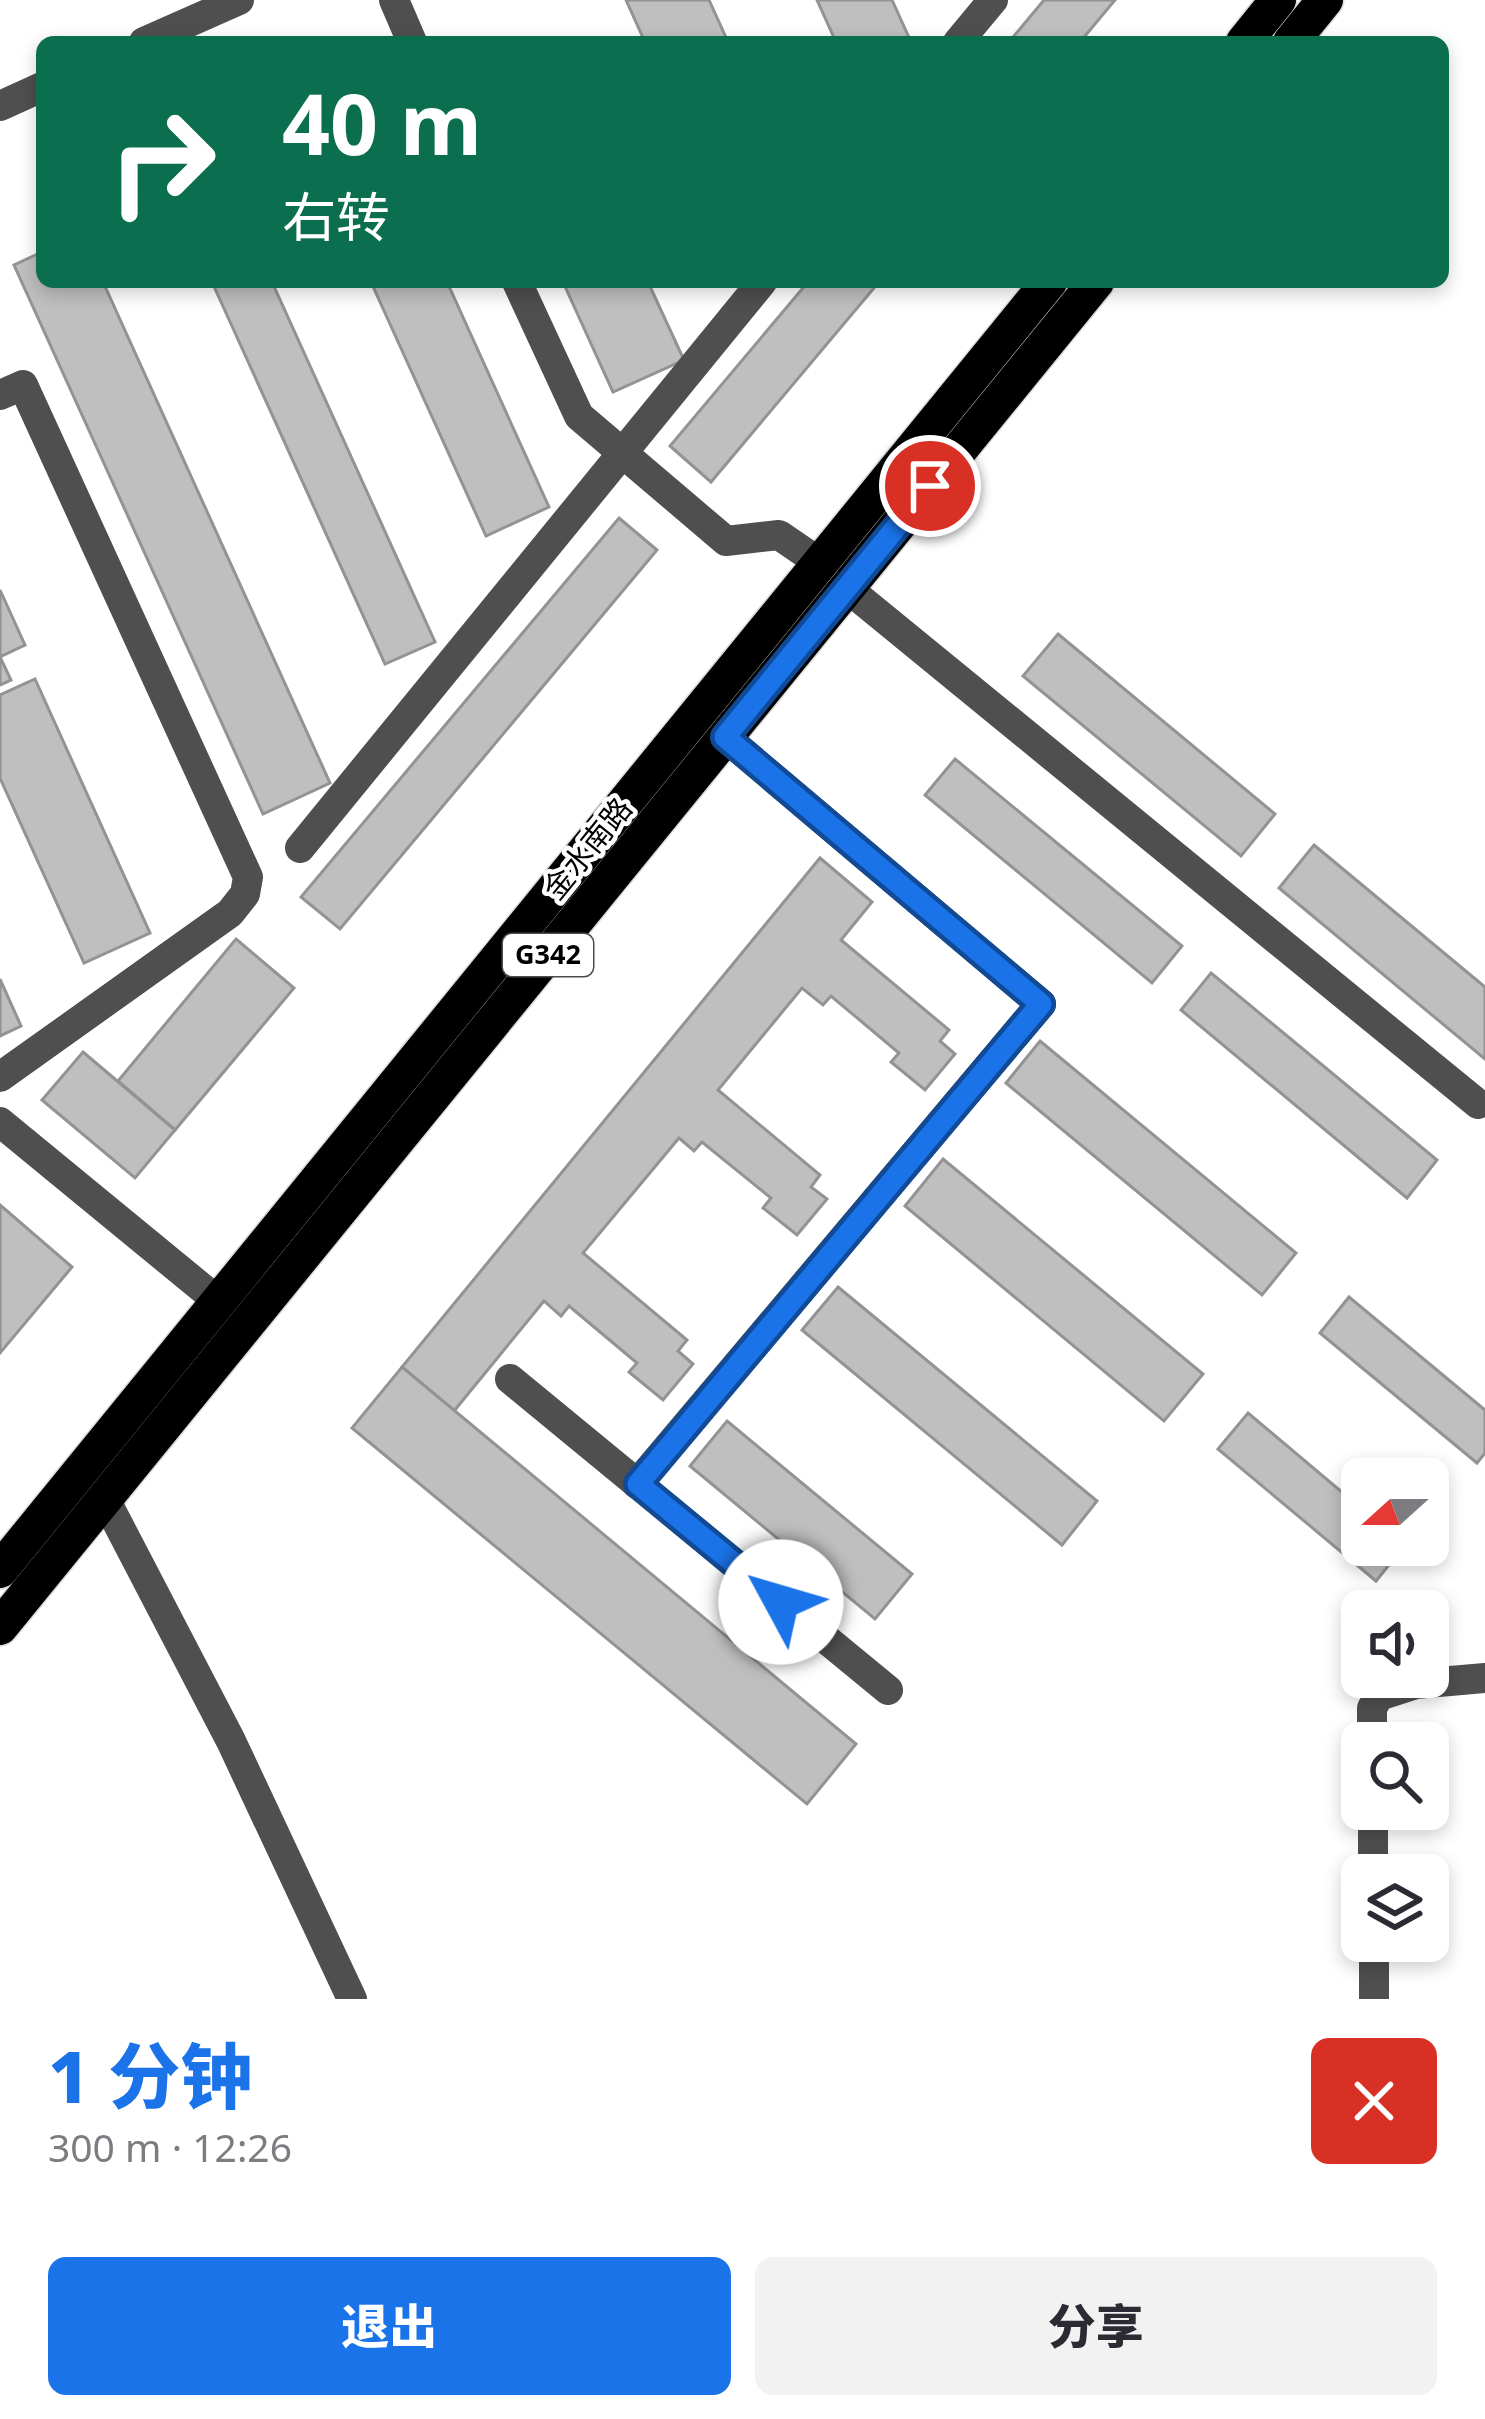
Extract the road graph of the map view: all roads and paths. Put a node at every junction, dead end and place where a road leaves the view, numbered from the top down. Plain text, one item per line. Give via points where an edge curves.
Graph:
1 (239, 0) edge
2 (394, 0) edge
3 (993, 0) edge
4 (1278, 0) edge
5 (1325, 0) edge
6 (158, 36) edge
7 (409, 36) edge
8 (963, 36) edge
9 (1249, 36) edge
10 (1296, 36) edge
11 (36, 90) edge
12 (0, 106) edge
13 (521, 288) edge
14 (757, 288) edge
15 (1045, 288) edge
16 (1091, 288) edge
17 (0, 395) edge
18 (621, 454) junction
19 (834, 575) junction
20 (725, 737) junction
21 (300, 848) dead end
22 (0, 1077) edge
23 (1478, 1105) dead end
24 (0, 1122) edge
25 (219, 1302) junction
26 (510, 1379) dead end
27 (638, 1484) junction
28 (105, 1499) junction
29 (0, 1570) edge
30 (0, 1628) edge
31 (1485, 1678) edge
32 (888, 1690) dead end
33 (1372, 1722) edge
34 (1374, 1962) edge
35 (352, 1999) edge
36 (1374, 1999) edge

1 - 6 street
2 - 7 street
3 - 8 street
4 - 9 highway
5 - 10 highway
11 - 12 street
13 - 18 street via 579,416
14 - 18 street
15 - 19 highway, 金水南路 / G342
16 - 19 highway, 金水南路 / G342
17 - 22 street via 23,385 248,877 230,913
18 - 19 street via 726,541 779,536
18 - 21 street
19 - 20 highway, 金水南路 / G342
19 - 23 street
19 - 25 highway, 金水南路 / G342
20 - 27 street via 1041,1004
20 - 28 highway, 金水南路 / G342
24 - 25 street
25 - 29 highway, 金水南路 / G342
26 - 27 street
27 - 32 street
28 - 30 highway, 金水南路 / G342
28 - 35 street
31 - 33 street via 1379,1696
34 - 36 street

